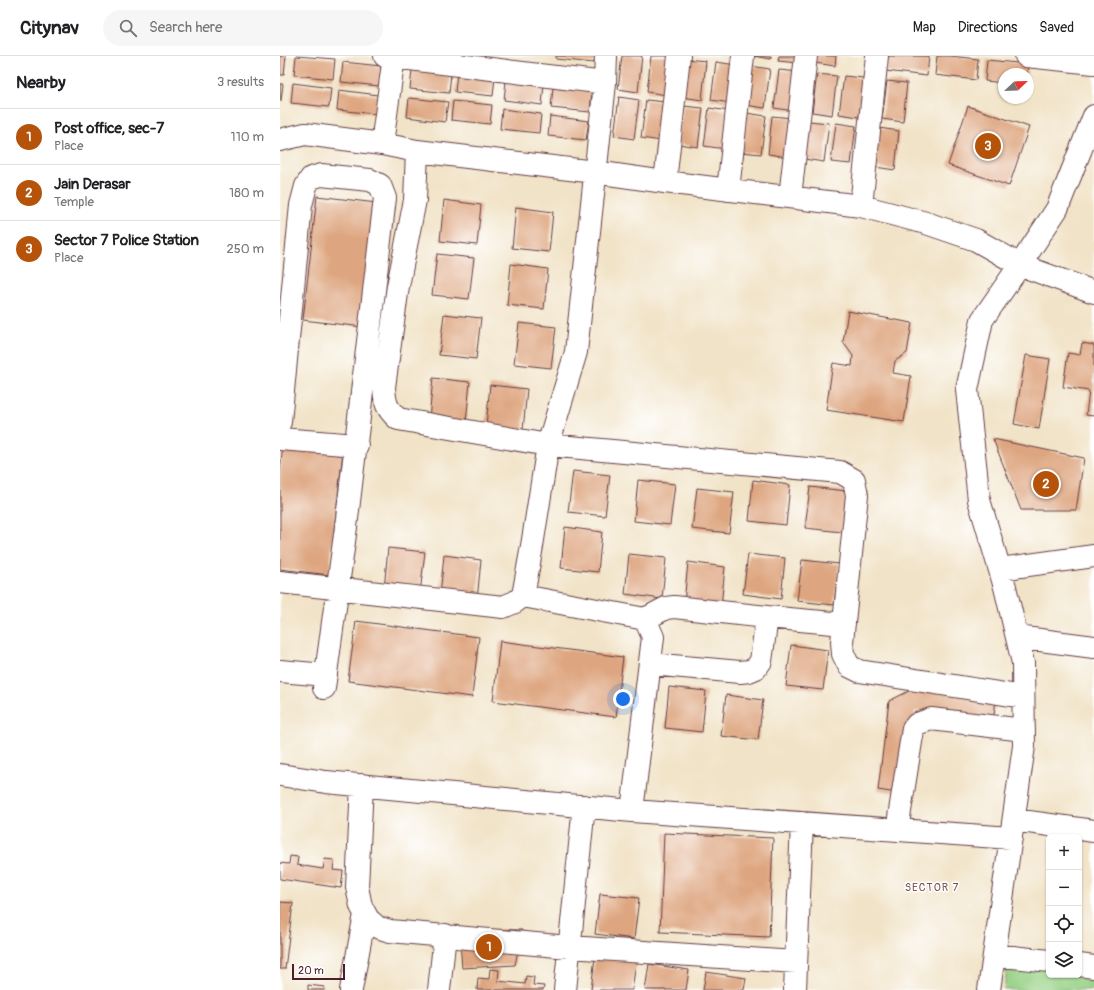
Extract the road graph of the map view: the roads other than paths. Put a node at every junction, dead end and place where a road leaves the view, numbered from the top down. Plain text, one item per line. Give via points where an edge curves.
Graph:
1 (391, 56) edge
2 (606, 56) edge
3 (679, 56) edge
4 (742, 56) edge
5 (806, 56) edge
6 (877, 56) edge
7 (1035, 56) edge
8 (1094, 63) edge
9 (605, 83) junction
10 (1094, 116) edge
11 (280, 131) edge
12 (305, 134) junction
13 (280, 140) edge
14 (382, 144) junction
15 (417, 151) junction
16 (595, 172) junction
17 (665, 182) junction
18 (728, 190) junction
19 (790, 197) junction
20 (861, 206) junction
21 (1020, 265) junction
22 (1094, 292) edge
23 (280, 422) edge
24 (280, 439) edge
25 (357, 445) junction
26 (548, 445) junction
27 (1094, 556) edge
28 (1000, 569) junction
29 (280, 582) edge
30 (339, 589) junction
31 (522, 596) junction
32 (767, 617) junction
33 (645, 619) junction
34 (844, 624) junction
35 (1017, 637) junction
36 (1094, 647) edge
37 (650, 664) junction
38 (280, 671) edge
39 (1023, 697) junction
40 (1024, 730) junction
41 (280, 775) edge
42 (362, 785) junction
43 (584, 806) junction
44 (632, 810) junction
45 (802, 823) junction
46 (1013, 829) junction
47 (897, 830) junction
48 (1094, 831) edge
49 (365, 914) junction
50 (445, 935) junction
51 (569, 947) junction
52 (995, 955) junction
53 (796, 962) junction
54 (1046, 962) edge
55 (1082, 965) edge
56 (1094, 967) edge
57 (351, 990) edge
58 (439, 990) edge
59 (564, 990) edge
60 (795, 990) edge
61 (989, 990) edge

1 - 9 street
1 - 14 street
2 - 9 street
3 - 17 street
4 - 18 street
5 - 19 street
6 - 20 street
7 - 8 street
9 - 16 street
10 - 21 street via 1057,209
11 - 12 street
12 - 13 street
12 - 14 street
14 - 15 street
15 - 16 street
15 - 26 street via 415,200 398,286 384,387 385,402 390,412 398,419
16 - 17 street
16 - 26 street via 576,352
17 - 18 street
18 - 19 street
19 - 20 street
20 - 21 street via 926,223 976,240
21 - 22 street
21 - 28 street via 982,320 966,390 979,500
23 - 25 street via 301,205 306,186 311,178 321,175 370,180 380,185 385,198
24 - 25 street
25 - 30 street
26 - 31 street
26 - 34 street via 840,472 854,480 857,495
27 - 28 street
28 - 35 street
29 - 30 street
30 - 31 street via 503,607
30 - 38 street via 325,681
31 - 33 street
32 - 33 street via 674,607 666,608
32 - 34 street
32 - 37 street via 761,661 756,668 749,671
33 - 37 street via 653,637
34 - 39 street via 843,654 849,666 859,671
35 - 36 street
35 - 39 street via 1023,663
37 - 44 street
39 - 40 street
40 - 46 street
40 - 47 street via 931,720 917,724 913,729
41 - 42 street
42 - 43 street
42 - 49 street via 357,887
43 - 44 street
43 - 51 street
44 - 45 street
45 - 47 street
45 - 53 street
46 - 47 street
46 - 48 street
46 - 52 street
49 - 50 street via 377,927
49 - 57 street
50 - 51 street
50 - 58 street
51 - 53 street
51 - 59 street
52 - 54 street
52 - 61 street
53 - 60 street
55 - 56 street

